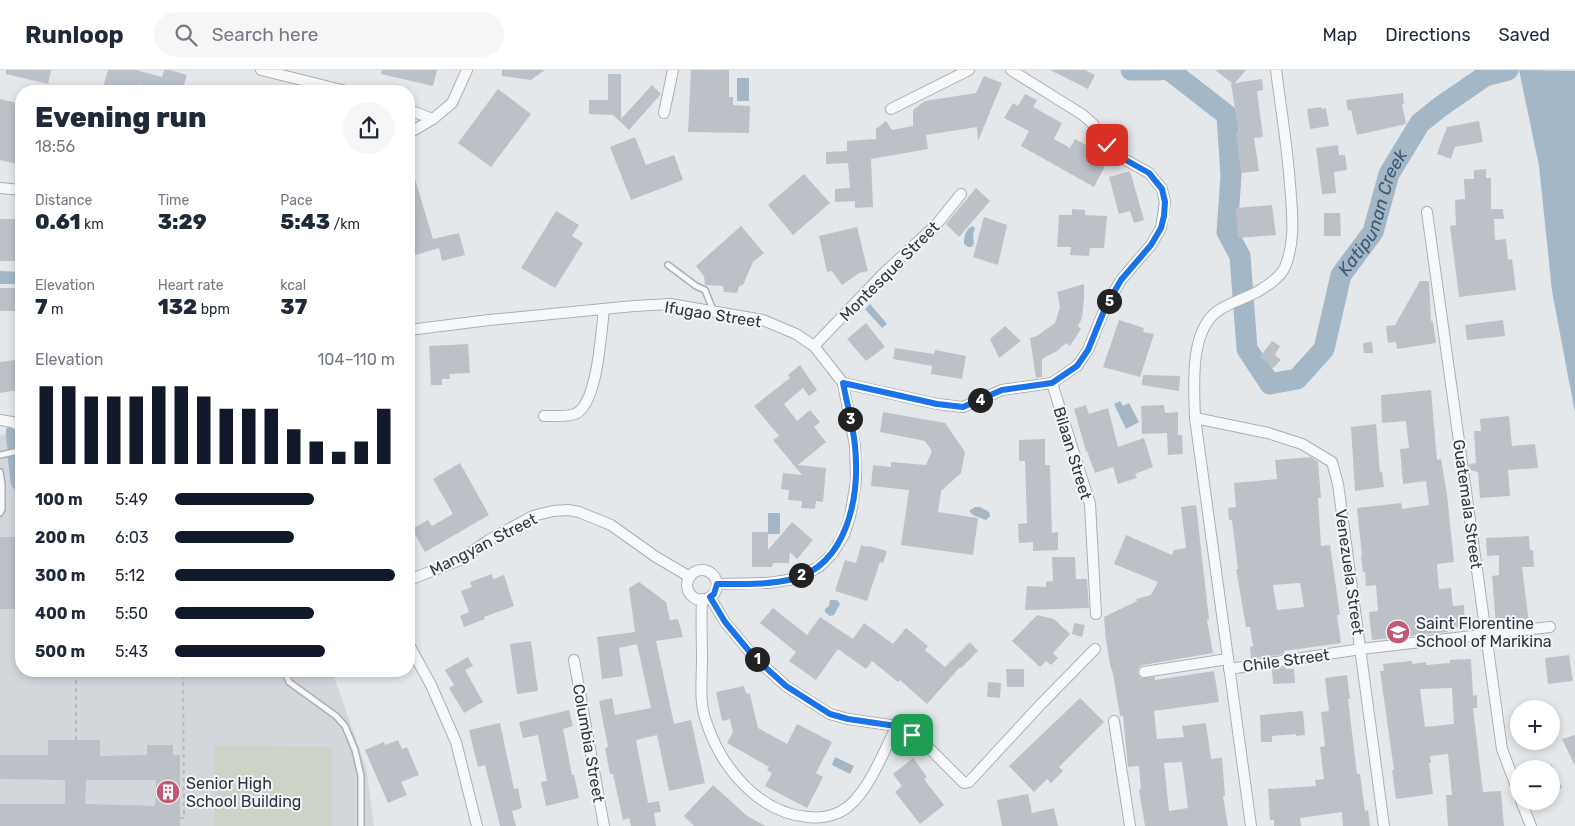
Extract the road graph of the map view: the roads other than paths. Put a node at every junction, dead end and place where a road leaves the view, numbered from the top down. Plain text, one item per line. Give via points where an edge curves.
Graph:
1 (262, 70) edge
2 (467, 70) edge
3 (673, 70) edge
4 (969, 70) edge
5 (1011, 70) edge
6 (1276, 70) edge
7 (322, 85) edge
8 (891, 109) dead end
9 (415, 112) edge
10 (664, 113) dead end
11 (433, 119) junction
12 (415, 129) edge
13 (0, 188) edge
14 (15, 189) edge
15 (961, 194) dead end
16 (1427, 212) dead end
17 (668, 265) dead end
18 (604, 309) junction
19 (713, 310) junction
20 (415, 329) edge
21 (814, 346) junction
22 (843, 383) junction
23 (1052, 383) junction
24 (544, 416) dead end
25 (1195, 418) junction
26 (0, 420) edge
27 (15, 424) edge
28 (15, 452) edge
29 (0, 455) edge
30 (0, 472) edge
31 (0, 512) edge
32 (690, 577) junction
33 (415, 578) edge
34 (717, 584) junction
35 (706, 598) junction
36 (1096, 614) dead end
37 (1550, 627) dead end
38 (1486, 634) junction
39 (1095, 649) dead end
40 (1360, 649) junction
41 (415, 656) edge
42 (574, 660) dead end
43 (1229, 664) junction
44 (1144, 672) dead end
45 (287, 677) edge
46 (1114, 721) dead end
47 (896, 726) junction
48 (1510, 770) edge
49 (1525, 810) edge
50 (361, 826) edge
51 (477, 826) edge
52 (604, 826) edge
53 (1130, 826) edge
54 (1251, 826) edge
55 (1384, 826) edge
56 (1530, 826) edge

1 - 7 street
2 - 11 street via 452,103
3 - 10 street
4 - 8 street
5 - 23 street via 1083,115 1115,154 1149,173 1162,189 1165,202 1161,228 1121,280 1088,350 1077,366
6 - 25 street via 1286,137 1293,228 1290,247 1284,268 1270,284 1219,310 1200,335 1193,377
9 - 11 street
11 - 12 street
13 - 14 street
15 - 21 street, Montesque Street via 936,226 884,273
16 - 38 street, Guatemala Street
17 - 19 lane via 705,290
18 - 19 street, Ifugao Street via 670,304
18 - 20 street, Ifugao Street
18 - 24 street via 595,378 586,402 574,415
19 - 21 street, Ifugao Street via 763,320 796,334
21 - 22 street, Ifugao Street
22 - 23 street via 963,407 1002,390
22 - 34 street, Ifugao Street via 855,446 856,481 844,535 819,568 794,578 768,583
23 - 36 street, Bilaan Street via 1090,504
25 - 40 street, Venezuela Street via 1268,433 1302,444 1332,462 1338,484
25 - 43 street
26 - 27 street
28 - 29 lane
30 - 31 lane
32 - 33 street, Mangyan Street via 611,525 568,510 533,516 460,560
32 - 34 street via 697,571 706,571 714,576
32 - 35 street via 688,590 694,597
34 - 35 street via 714,594
35 - 47 street via 754,657 786,686 830,714
35 - 47 street via 701,620 705,720 716,746 733,772 773,808 794,816 818,818 849,806 861,794
37 - 38 street, Chile Street
38 - 40 street, Chile Street
38 - 48 street, Guatemala Street via 1502,749
39 - 47 street via 969,782 963,783 927,746
40 - 43 street, Chile Street
40 - 55 street, Venezuela Street
41 - 51 street via 456,742
42 - 52 street, Columbia Street
43 - 44 street, Chile Street
43 - 54 street
45 - 50 lane via 289,682 345,726 361,776
46 - 53 street
49 - 56 street

